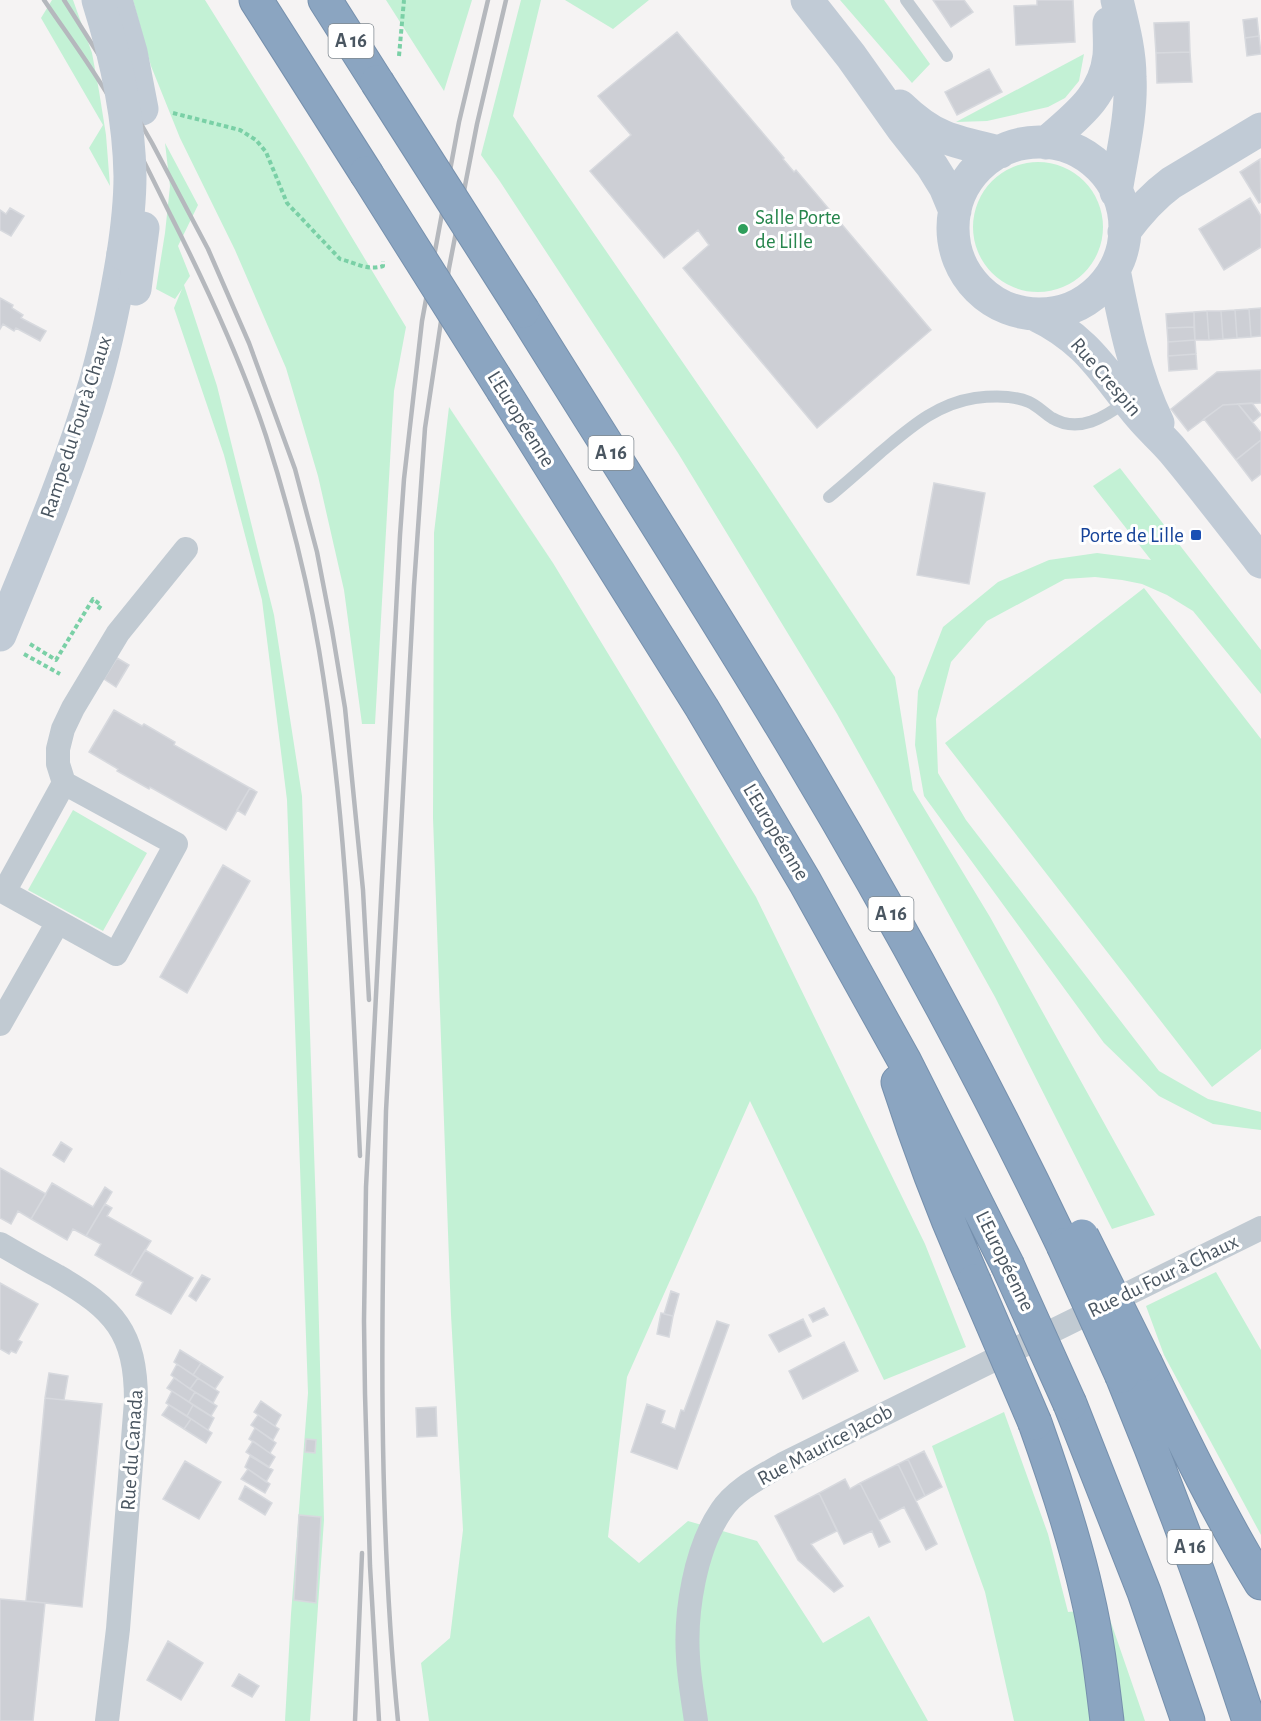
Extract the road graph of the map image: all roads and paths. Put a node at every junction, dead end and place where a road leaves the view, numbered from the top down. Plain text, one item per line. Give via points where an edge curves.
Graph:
1 (98, 0) edge
2 (116, 0) edge
3 (256, 0) edge
4 (325, 0) edge
5 (807, 0) edge
6 (906, 0) edge
7 (1108, 0) edge
8 (1117, 0) edge
9 (851, 56) junction
10 (947, 56) dead end
11 (165, 112) dead end
12 (1261, 129) edge
13 (1046, 143) junction
14 (266, 152) dead end
15 (1000, 152) junction
16 (1116, 192) junction
17 (955, 211) junction
18 (1124, 232) junction
19 (1114, 270) junction
20 (1034, 314) junction
21 (1128, 400) junction
22 (1171, 448) junction
23 (829, 497) dead end
24 (186, 549) dead end
25 (1261, 562) edge
26 (95, 615) dead end
27 (11, 641) edge
28 (66, 664) dead end
29 (60, 674) junction
30 (84, 689) junction
31 (64, 783) junction
32 (58, 922) junction
33 (873, 1003) junction
34 (0, 1024) edge
35 (1261, 1228) edge
36 (0, 1244) edge
37 (1064, 1324) joint
38 (1134, 1370) junction
39 (1261, 1583) edge
40 (107, 1721) edge
41 (696, 1721) edge
42 (1107, 1721) edge
43 (1188, 1721) edge
44 (1249, 1721) edge

1 - 27 main road, Rampe du Four à Chaux, bridge via 118,72 129,153 123,254 113,311 88,404
2 - 27 main road, Rampe du Four à Chaux, bridge via 136,74 145,131 147,182 135,289 119,365 93,448
3 - 33 highway, L'Européenne / A 16, bridge via 702,708
4 - 38 highway, A 16, bridge via 781,725 923,972 1013,1143 1072,1240
5 - 9 main road
6 - 10 lane
7 - 13 main road via 1109,54 1099,89 1083,110
8 - 16 main road via 1131,78
9 - 15 main road via 926,128 956,142
9 - 17 main road via 932,166
11 - 14 path via 240,130
12 - 18 main road via 1159,192
13 - 15 main road via 1027,143
13 - 16 main road via 1079,152 1105,174
15 - 17 main road via 968,179
16 - 18 main road
17 - 20 main road via 955,248 971,281 999,304
18 - 19 main road
19 - 20 main road via 1102,287 1080,304 1054,313
19 - 22 main road, Rue Crespin via 1139,375
20 - 21 main road, Rue Crespin via 1084,347
21 - 22 main road, Rue Crespin
21 - 23 lane via 1106,417 1082,424 1061,422 1017,398 974,398 954,404 917,422
22 - 25 main road, Rue Crespin
24 - 30 street via 118,633
26 - 27 path via 101,605 93,599 56,660
27 - 29 path
28 - 29 path
29 - 30 path
30 - 31 street via 63,729 58,749
31 - 32 street via 4,892
31 - 32 street via 176,844 116,954
32 - 34 street
33 - 42 highway, bridge via 948,1223 1055,1477 1088,1596
33 - 43 highway, L'Européenne / A 16, bridge via 1007,1264 1070,1404 1144,1592
35 - 37 street, Rue du Four à Chaux
36 - 40 street, Rue du Canada via 96,1300 120,1328 133,1361 136,1401
37 - 41 street, Rue Maurice Jacob via 783,1464 729,1501 708,1534 691,1601 688,1657
38 - 39 highway via 1188,1452
38 - 44 highway, A 16 via 1181,1524

